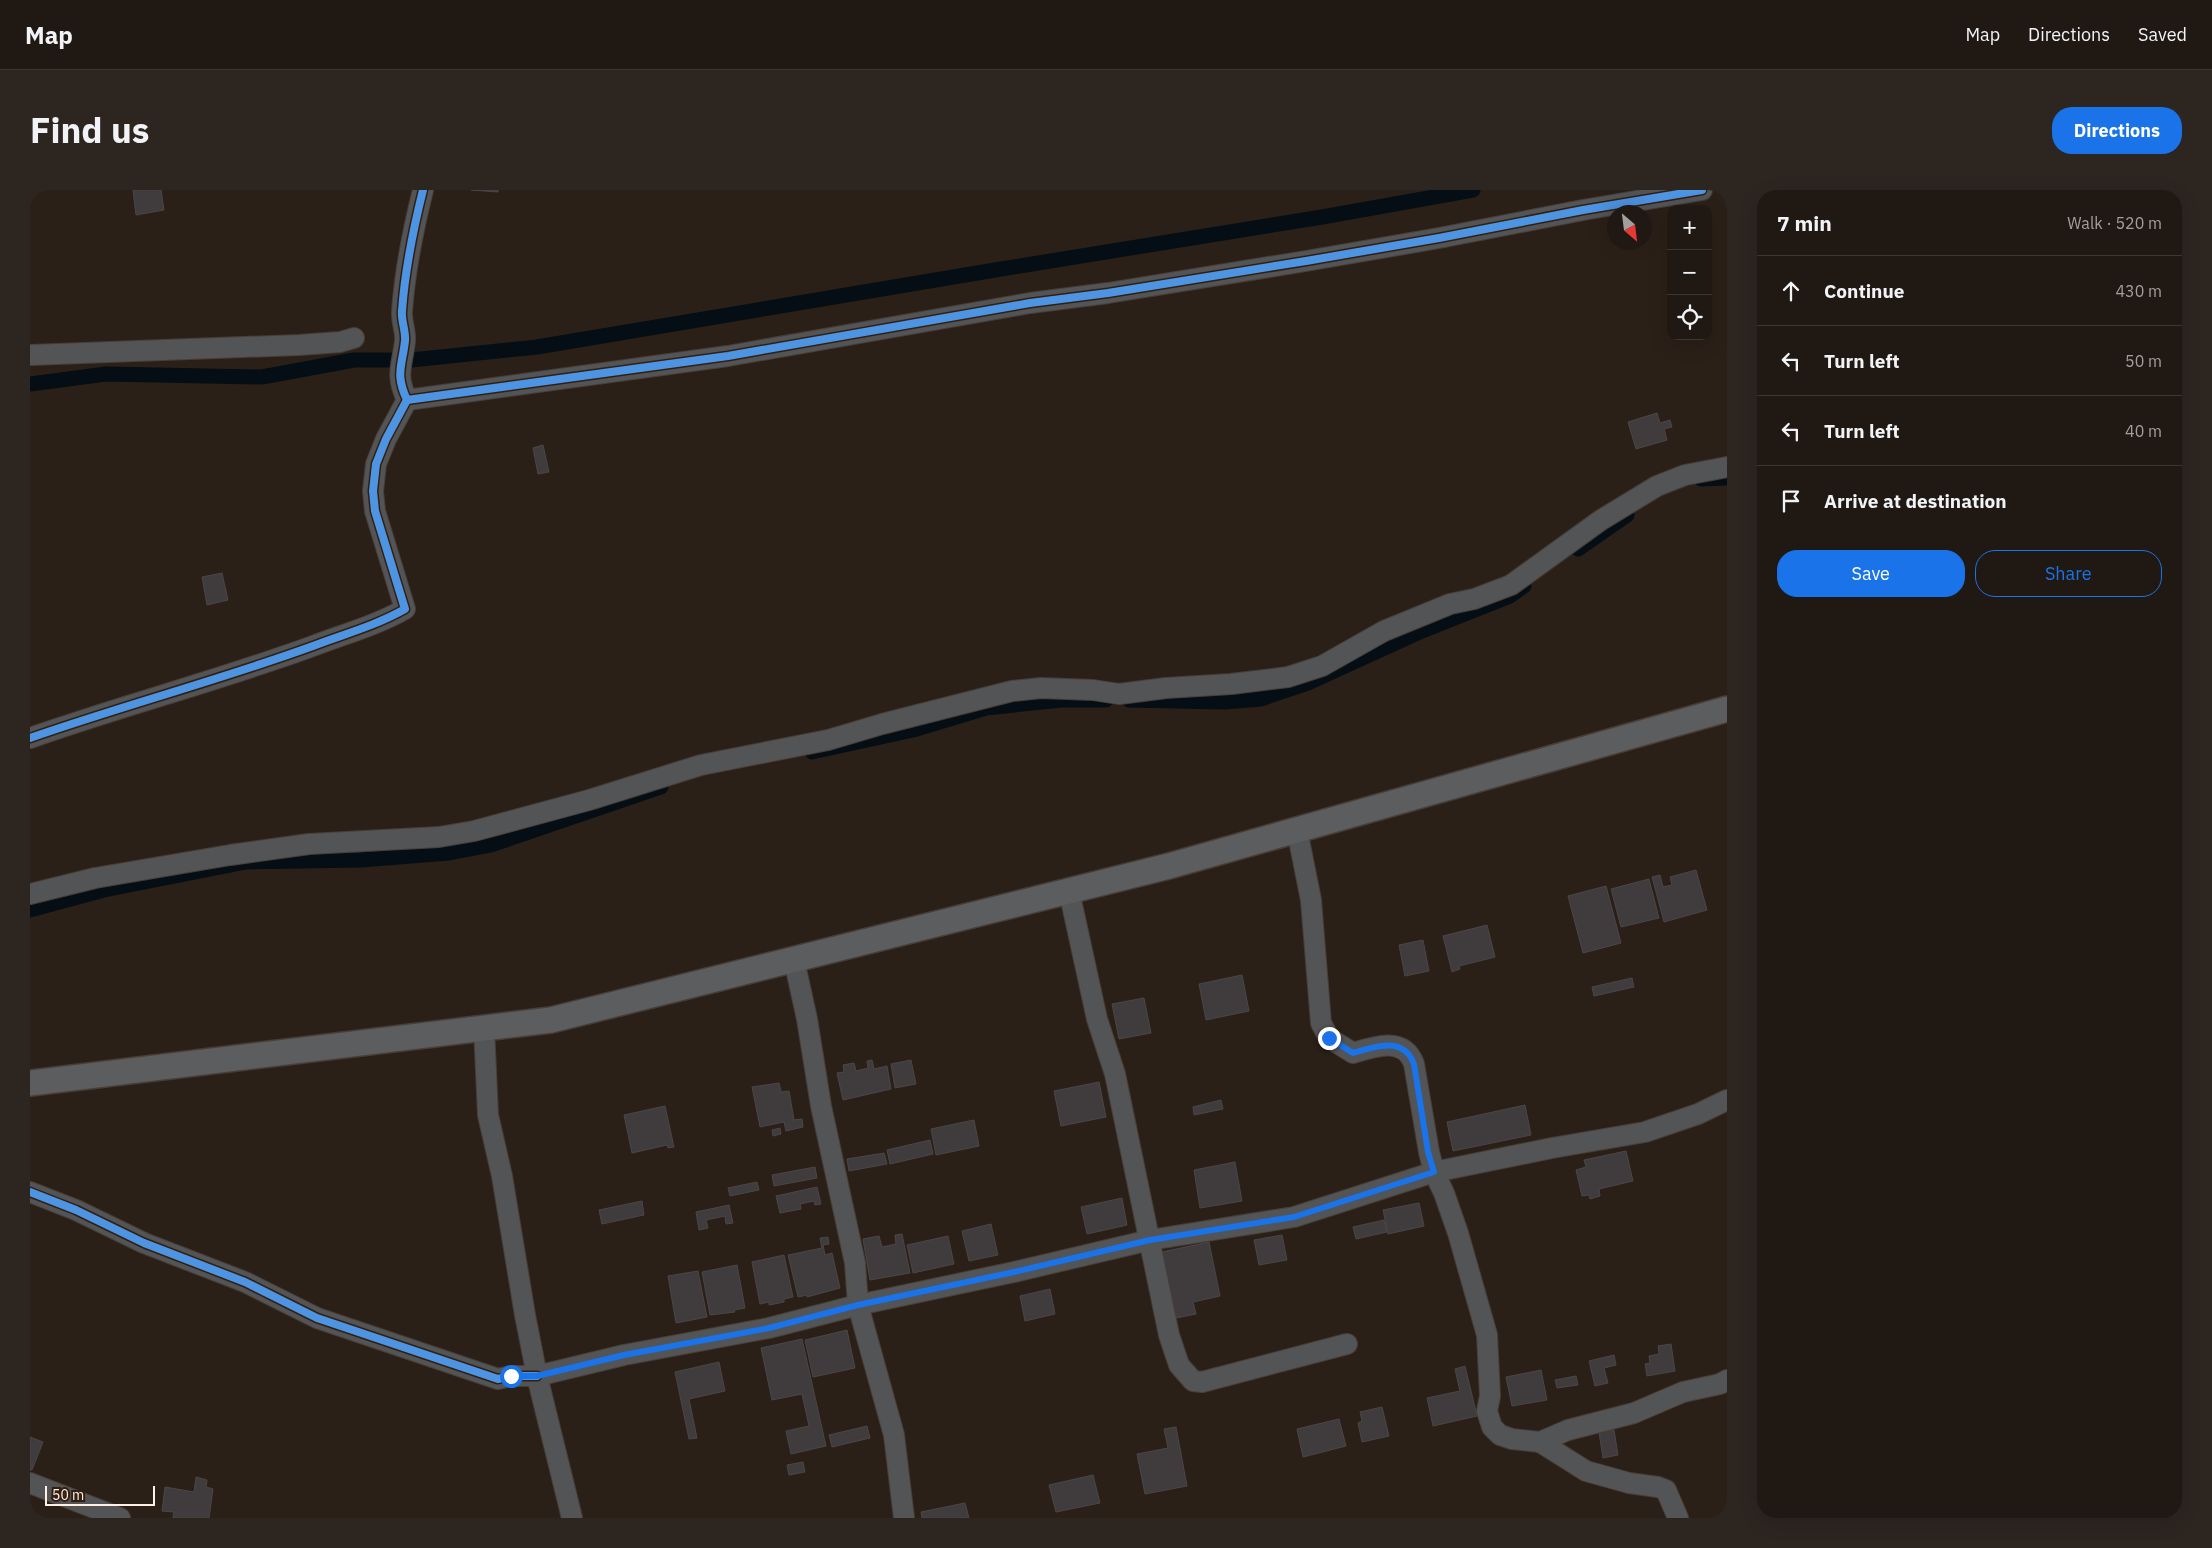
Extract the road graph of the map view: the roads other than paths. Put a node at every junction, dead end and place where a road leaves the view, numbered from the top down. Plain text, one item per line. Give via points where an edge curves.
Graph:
1 (423, 190) edge
2 (1702, 190) edge
3 (354, 338) dead end
4 (30, 355) edge
5 (407, 400) junction
6 (1727, 468) edge
7 (1727, 709) edge
8 (30, 738) edge
9 (1297, 830) junction
10 (1069, 891) junction
11 (30, 894) edge
12 (794, 960) junction
13 (484, 1028) junction
14 (30, 1083) edge
15 (1727, 1100) edge
16 (1434, 1172) junction
17 (30, 1192) edge
18 (1150, 1240) junction
19 (858, 1305) junction
20 (1347, 1344) dead end
21 (537, 1376) junction
22 (1727, 1380) edge
23 (1540, 1442) junction
24 (30, 1484) edge
25 (120, 1518) edge
26 (572, 1518) edge
27 (904, 1518) edge
28 (1678, 1518) edge

1 - 5 street via 401,313 405,340 400,385
2 - 5 street via 1315,259 1030,303 728,356
3 - 4 street via 299,345
5 - 8 street via 376,464 373,491 375,511 405,609 380,623
6 - 11 street via 1685,475 1657,486 1600,520 1511,584 1391,628 1322,666 1288,677 1119,694 1040,688 1012,691 828,740 701,765 474,831 439,837 309,844 95,878
7 - 9 main road
9 - 10 main road
9 - 16 street via 1311,900 1321,1024 1329,1038 1353,1053 1383,1046 1402,1047 1410,1054
10 - 12 main road
10 - 18 street via 1097,1018 1117,1082
12 - 13 main road via 551,1020
12 - 19 street via 855,1263
13 - 14 main road
13 - 21 street via 488,1115 502,1176
15 - 16 street via 1645,1132
16 - 18 street via 1294,1217
16 - 23 street via 1458,1232 1487,1335 1490,1396 1487,1411 1492,1427 1500,1435 1512,1439
17 - 21 street via 350,1330 498,1379
18 - 19 street
18 - 20 street via 1156,1281 1172,1344 1179,1365 1193,1381 1212,1380
19 - 21 street via 769,1328 624,1355
19 - 27 street via 894,1436
21 - 26 street
22 - 23 street via 1682,1392 1634,1413 1568,1430
23 - 28 street via 1586,1471 1666,1490
24 - 25 street

